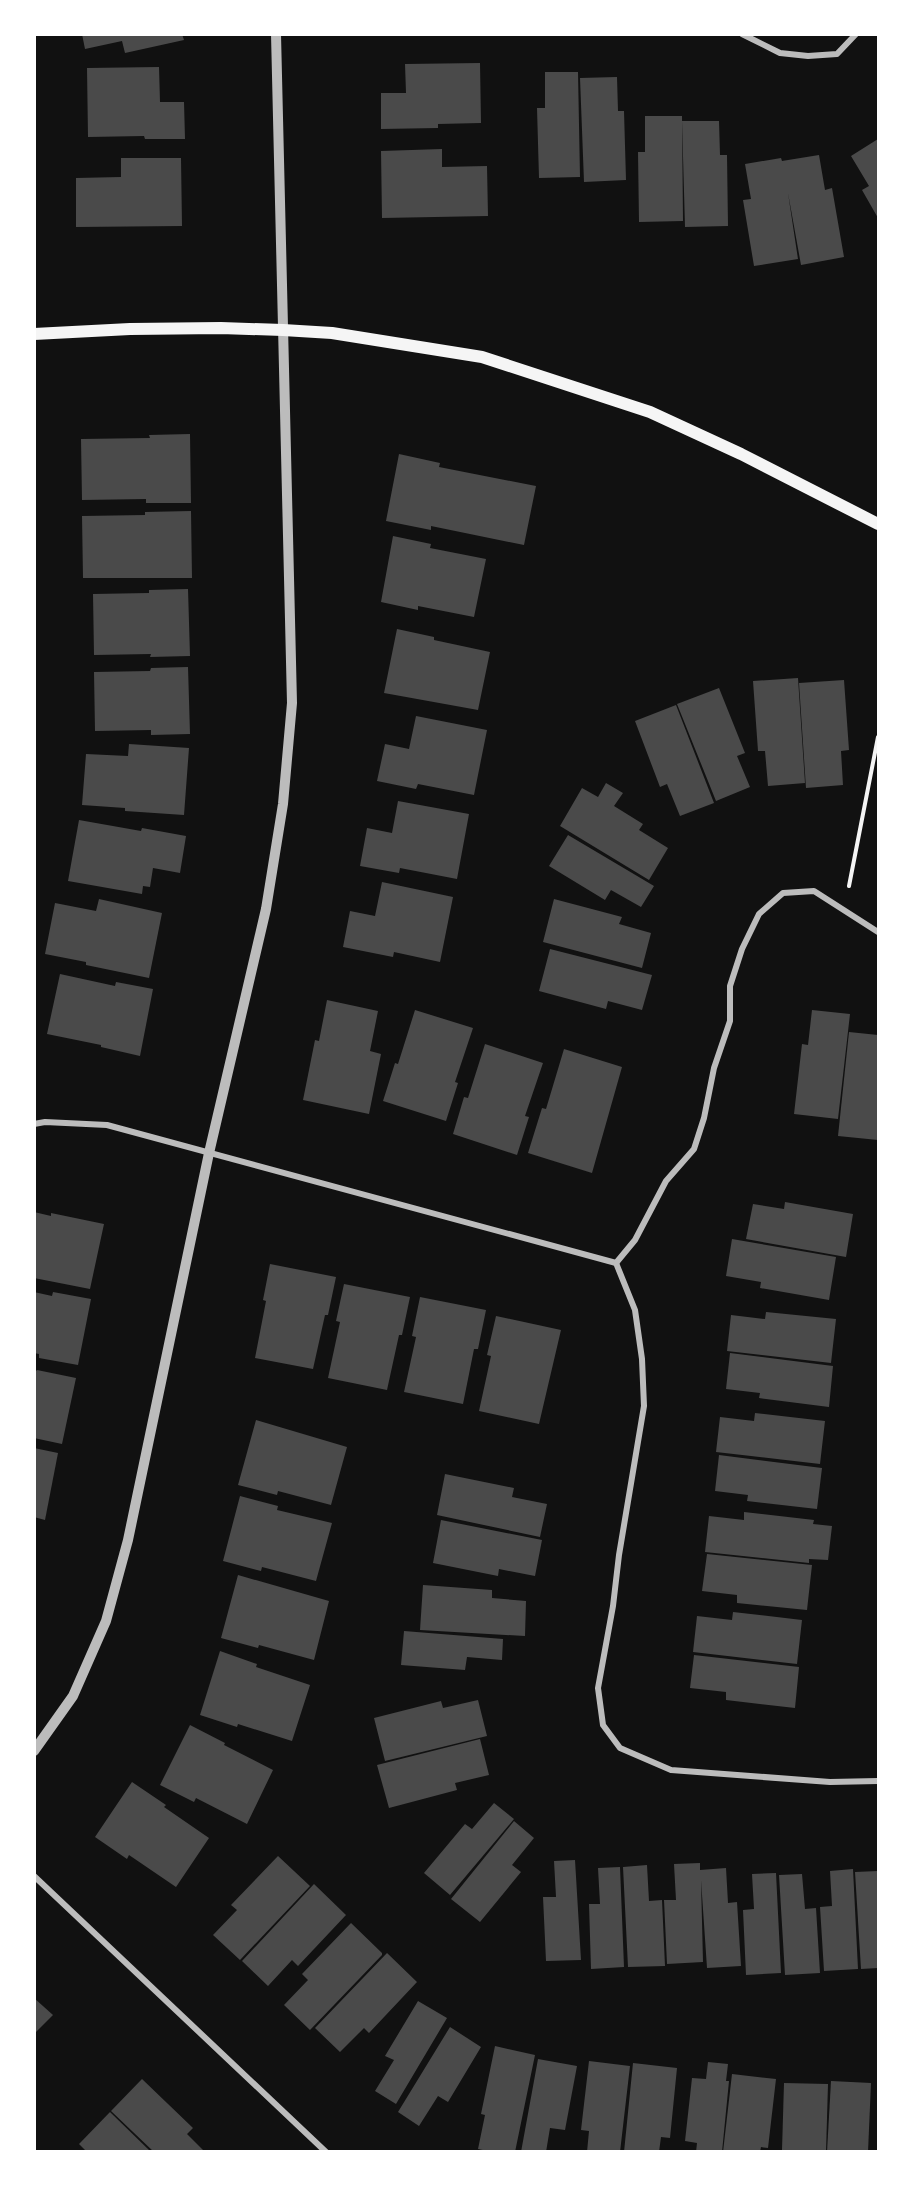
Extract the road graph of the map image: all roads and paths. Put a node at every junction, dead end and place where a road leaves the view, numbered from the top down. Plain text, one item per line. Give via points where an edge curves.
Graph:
1 (276, 34) edge
2 (742, 34) edge
3 (856, 34) edge
4 (283, 330) junction
5 (34, 334) edge
6 (879, 524) edge
7 (879, 737) edge
8 (844, 910) junction
9 (879, 932) edge
10 (34, 1124) edge
11 (209, 1153) junction
12 (616, 1263) junction
13 (34, 1751) edge
14 (879, 1781) edge
15 (34, 1876) edge
16 (326, 2151) edge

1 - 4 street
2 - 3 street via 780,53 808,56 837,54
4 - 5 main road
4 - 6 main road via 332,333 482,357 625,403 741,454
4 - 11 street via 292,703 283,804 266,909
7 - 8 path
8 - 9 street
8 - 12 street via 813,891 783,893 759,914 730,986 730,1021 693,1149 666,1181 635,1240
10 - 11 street via 107,1125
11 - 12 street
11 - 13 street via 128,1540 106,1621 73,1696
12 - 14 street via 635,1310 644,1406 598,1688 603,1725 620,1748 671,1770 830,1782
15 - 16 street

